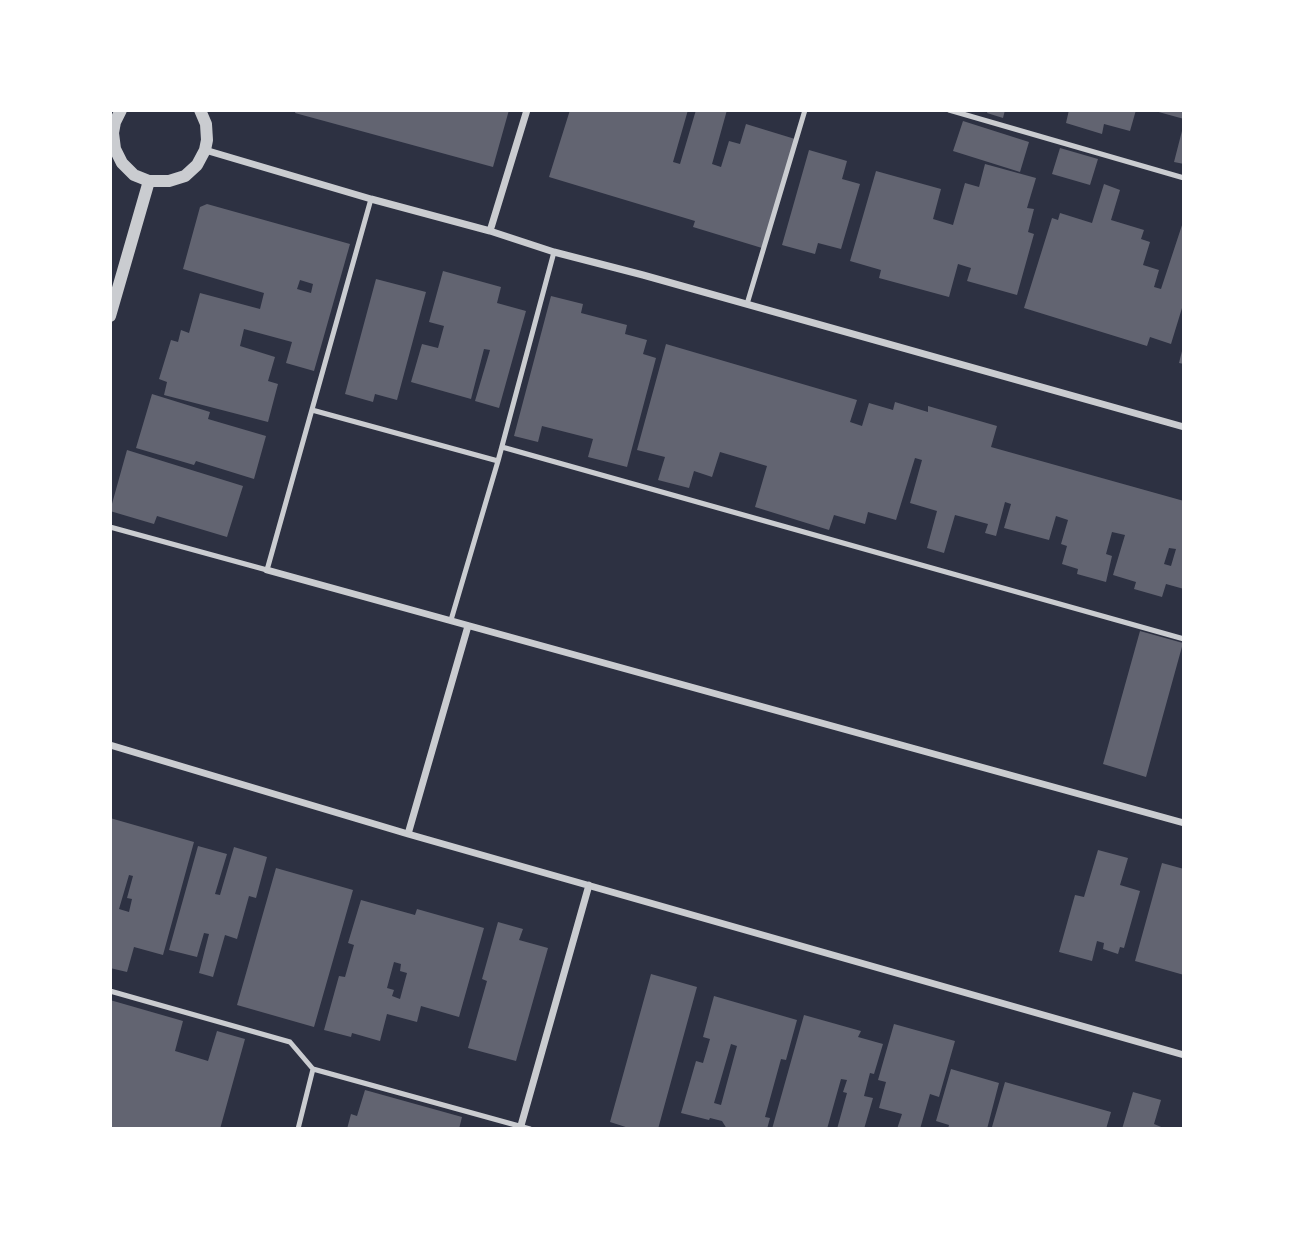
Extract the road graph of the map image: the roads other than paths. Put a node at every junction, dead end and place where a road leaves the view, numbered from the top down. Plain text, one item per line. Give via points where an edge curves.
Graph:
1 (200, 110) edge
2 (527, 110) edge
3 (805, 110) edge
4 (949, 110) edge
5 (115, 118) edge
6 (205, 150) junction
7 (1184, 178) edge
8 (149, 181) junction
9 (371, 199) junction
10 (490, 231) junction
11 (554, 251) junction
12 (747, 304) junction
13 (110, 316) edge
14 (312, 410) junction
15 (1184, 427) edge
16 (502, 447) junction
17 (498, 461) junction
18 (110, 527) edge
19 (267, 570) junction
20 (451, 620) junction
21 (468, 626) junction
22 (1184, 639) edge
23 (110, 745) edge
24 (1184, 823) edge
25 (408, 834) junction
26 (589, 885) junction
27 (110, 991) edge
28 (1184, 1055) edge
29 (313, 1069) junction
30 (520, 1127) edge
31 (298, 1129) edge
32 (530, 1129) edge

1 - 6 street via 206,124
2 - 10 street
3 - 12 lane
4 - 7 lane
5 - 8 street via 115,149 122,163
6 - 8 street via 185,176
6 - 9 street
8 - 13 street
9 - 10 street
9 - 14 lane
10 - 11 street
11 - 12 street
11 - 16 lane
12 - 15 street
14 - 17 lane
14 - 19 lane
16 - 17 lane
16 - 22 lane
17 - 20 lane
18 - 19 lane
19 - 20 street
20 - 21 street
21 - 24 street
21 - 25 street
23 - 25 street
25 - 26 street
26 - 28 street
26 - 30 street
27 - 29 lane via 290,1042
29 - 30 lane
29 - 31 lane
30 - 32 lane

